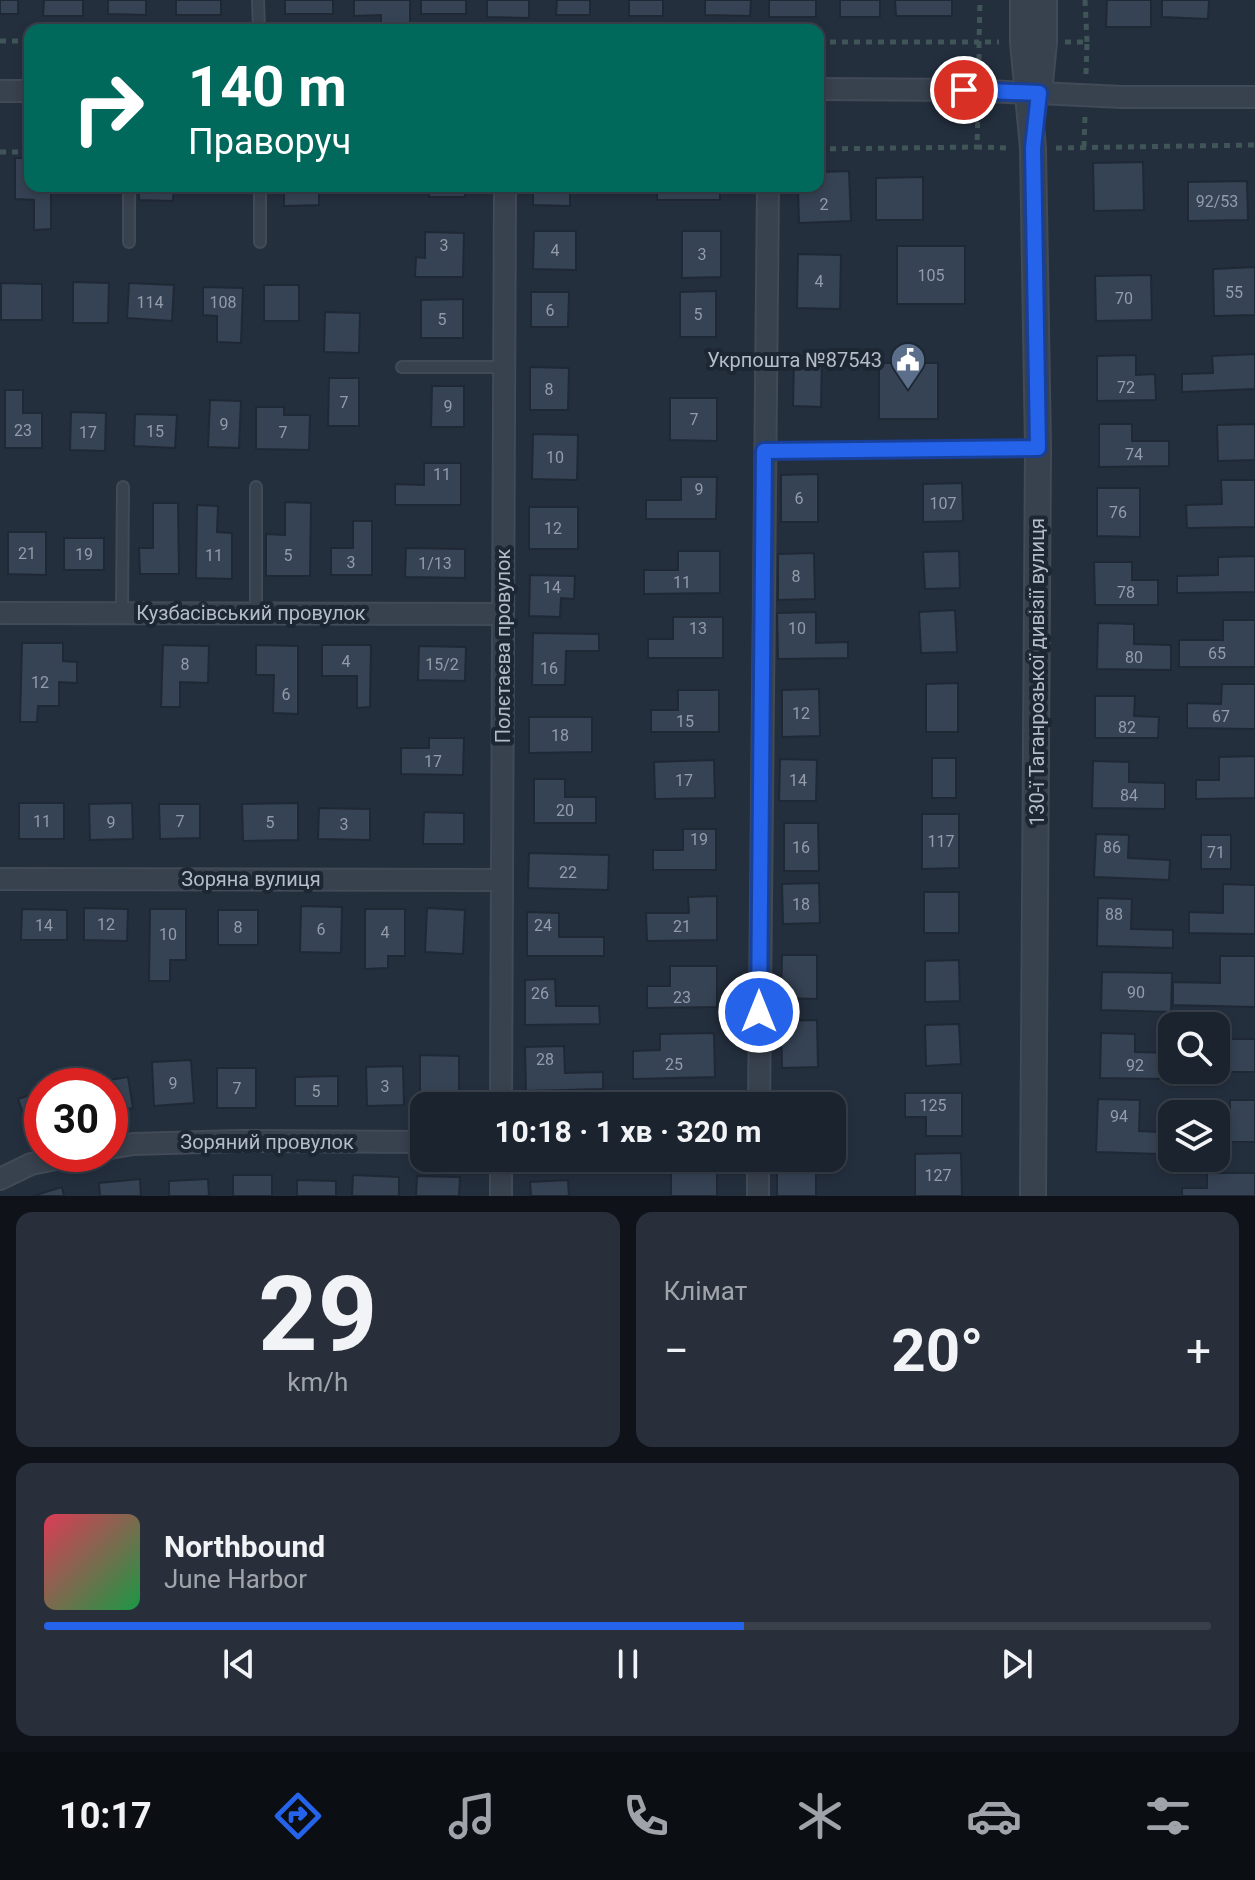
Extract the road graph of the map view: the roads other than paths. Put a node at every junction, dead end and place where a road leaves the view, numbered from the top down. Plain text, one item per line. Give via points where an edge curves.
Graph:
1 (258, 0) edge
2 (1023, 0) edge
3 (1044, 0) edge
4 (259, 24) edge
5 (824, 89) edge
6 (0, 91) edge
7 (24, 91) edge
8 (1033, 93) junction
9 (1255, 97) edge
10 (129, 192) edge
11 (260, 192) edge
12 (505, 192) edge
13 (768, 192) edge
14 (129, 242) dead end
15 (260, 242) dead end
16 (402, 367) dead end
17 (503, 367) junction
18 (1038, 448) junction
19 (764, 451) junction
20 (123, 487) dead end
21 (256, 487) dead end
22 (0, 613) edge
23 (122, 613) junction
24 (256, 613) junction
25 (503, 614) junction
26 (0, 879) edge
27 (502, 880) junction
28 (501, 1092) edge
29 (759, 1092) edge
30 (410, 1142) edge
31 (128, 1145) edge
32 (24, 1167) edge
33 (501, 1172) edge
34 (758, 1172) edge
35 (0, 1179) edge
36 (501, 1196) edge
37 (758, 1196) edge
38 (1033, 1196) edge

1 - 4 lane
2 - 8 street, 130-ї Таганрозької дивізії вулиця via 1023,42
3 - 8 street, 130-ї Таганрозької дивізії вулиця via 1044,42
5 - 8 street
6 - 7 street
8 - 9 street
8 - 18 street, 130-ї Таганрозької дивізії вулиця
10 - 14 lane
11 - 15 lane
12 - 17 street, Полєтаєва провулок
13 - 19 street
16 - 17 lane
17 - 25 street, Полєтаєва провулок
18 - 19 lane
18 - 38 street, 130-ї Таганрозької дивізії вулиця
19 - 29 street
20 - 23 lane
21 - 24 lane
22 - 23 street, Кузбасівський провулок
23 - 24 street, Кузбасівський провулок
24 - 25 street, Кузбасівський провулок
25 - 27 street, Полєтаєва провулок
26 - 27 street, Зоряна вулиця
27 - 28 street, Полєтаєва провулок
30 - 31 street, Зоряний провулок
32 - 35 street
33 - 36 street
34 - 37 street

